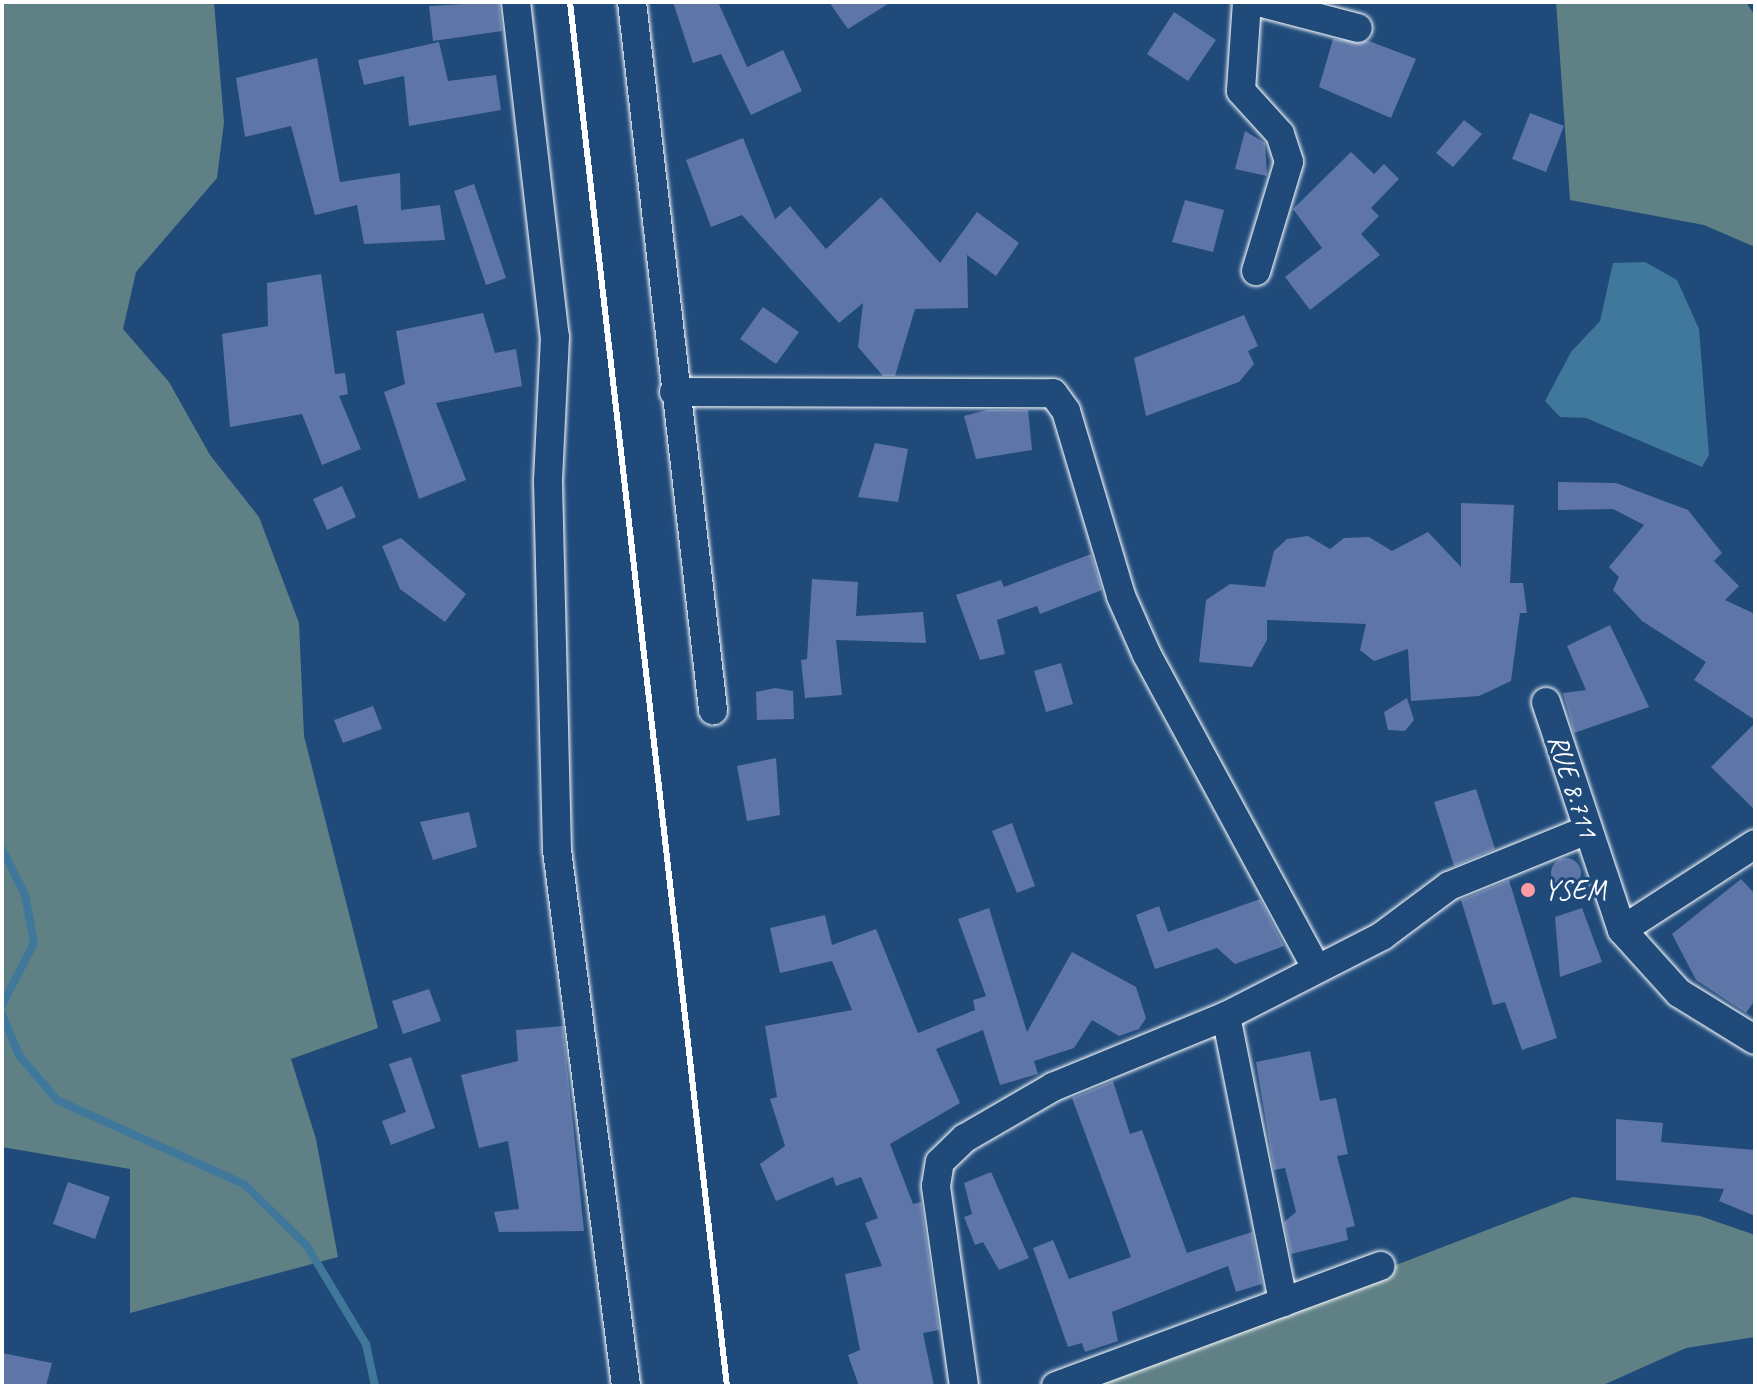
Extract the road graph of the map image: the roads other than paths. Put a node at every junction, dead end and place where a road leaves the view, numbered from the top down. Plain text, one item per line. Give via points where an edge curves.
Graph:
1 (516, 2) edge
2 (632, 2) edge
3 (1247, 2) edge
4 (1258, 2) edge
5 (1358, 28) dead end
6 (1256, 271) dead end
7 (674, 392) junction
8 (1546, 702) dead end
9 (713, 710) dead end
10 (1587, 830) junction
11 (1755, 844) edge
12 (1622, 930) junction
13 (1316, 967) junction
14 (1226, 1016) junction
15 (1755, 1040) edge
16 (1381, 1266) dead end
17 (1283, 1302) junction
18 (626, 1386) edge
19 (964, 1386) edge
20 (1056, 1386) edge

1 - 18 street via 555,337 548,482 557,850
2 - 7 street
3 - 6 street via 1241,91 1280,134 1289,162
4 - 5 street
7 - 9 street
7 - 13 street via 1053,393 1066,411 1121,596 1147,655
8 - 10 street, RUE 8.711
10 - 12 street, RUE 8.711
10 - 13 street via 1449,886 1382,936
11 - 12 street
12 - 15 street, RUE 8.711 via 1679,993
13 - 14 street
14 - 17 street
14 - 19 street via 1053,1087 965,1138 940,1162 936,1186
16 - 17 street
17 - 20 street

